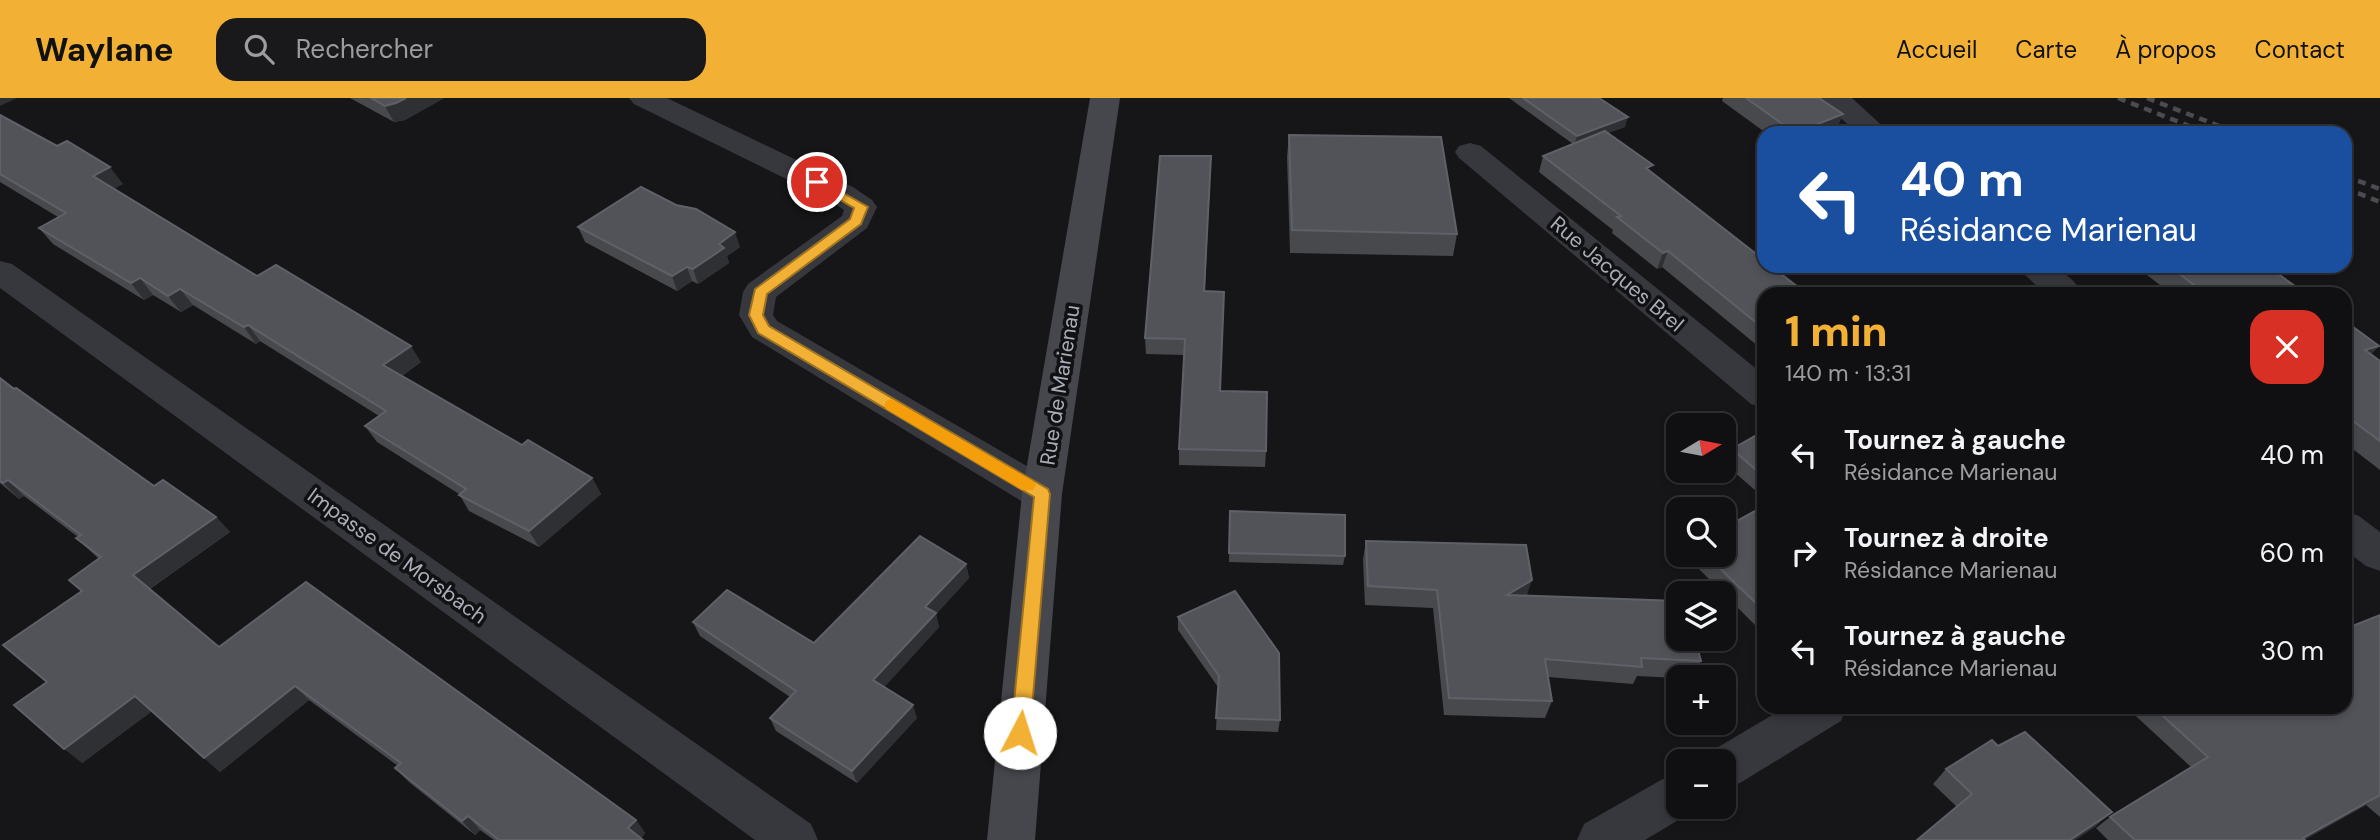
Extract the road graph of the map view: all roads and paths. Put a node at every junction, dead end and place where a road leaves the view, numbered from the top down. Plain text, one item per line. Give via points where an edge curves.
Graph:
1 (644, 98) edge
2 (1105, 98) edge
3 (1833, 98) edge
4 (1867, 126) edge
5 (1470, 152) dead end
6 (0, 272) edge
7 (2041, 273) edge
8 (2058, 287) edge
9 (1757, 389) edge
10 (1042, 494) junction
11 (2352, 533) edge
12 (2380, 555) edge
13 (1813, 714) edge
14 (1736, 761) edge
15 (1666, 802) edge
16 (794, 840) edge
17 (1011, 840) edge
18 (1601, 840) edge

1 - 10 street via 861,207 856,221 760,292 756,315 764,329
2 - 10 street, Rue de Marienau
3 - 4 street
5 - 9 street, Rue Jacques Brel
6 - 16 street, Impasse de Morsbach
7 - 8 street
10 - 17 street, Rue de Marienau
11 - 12 street
13 - 14 street
15 - 18 street

